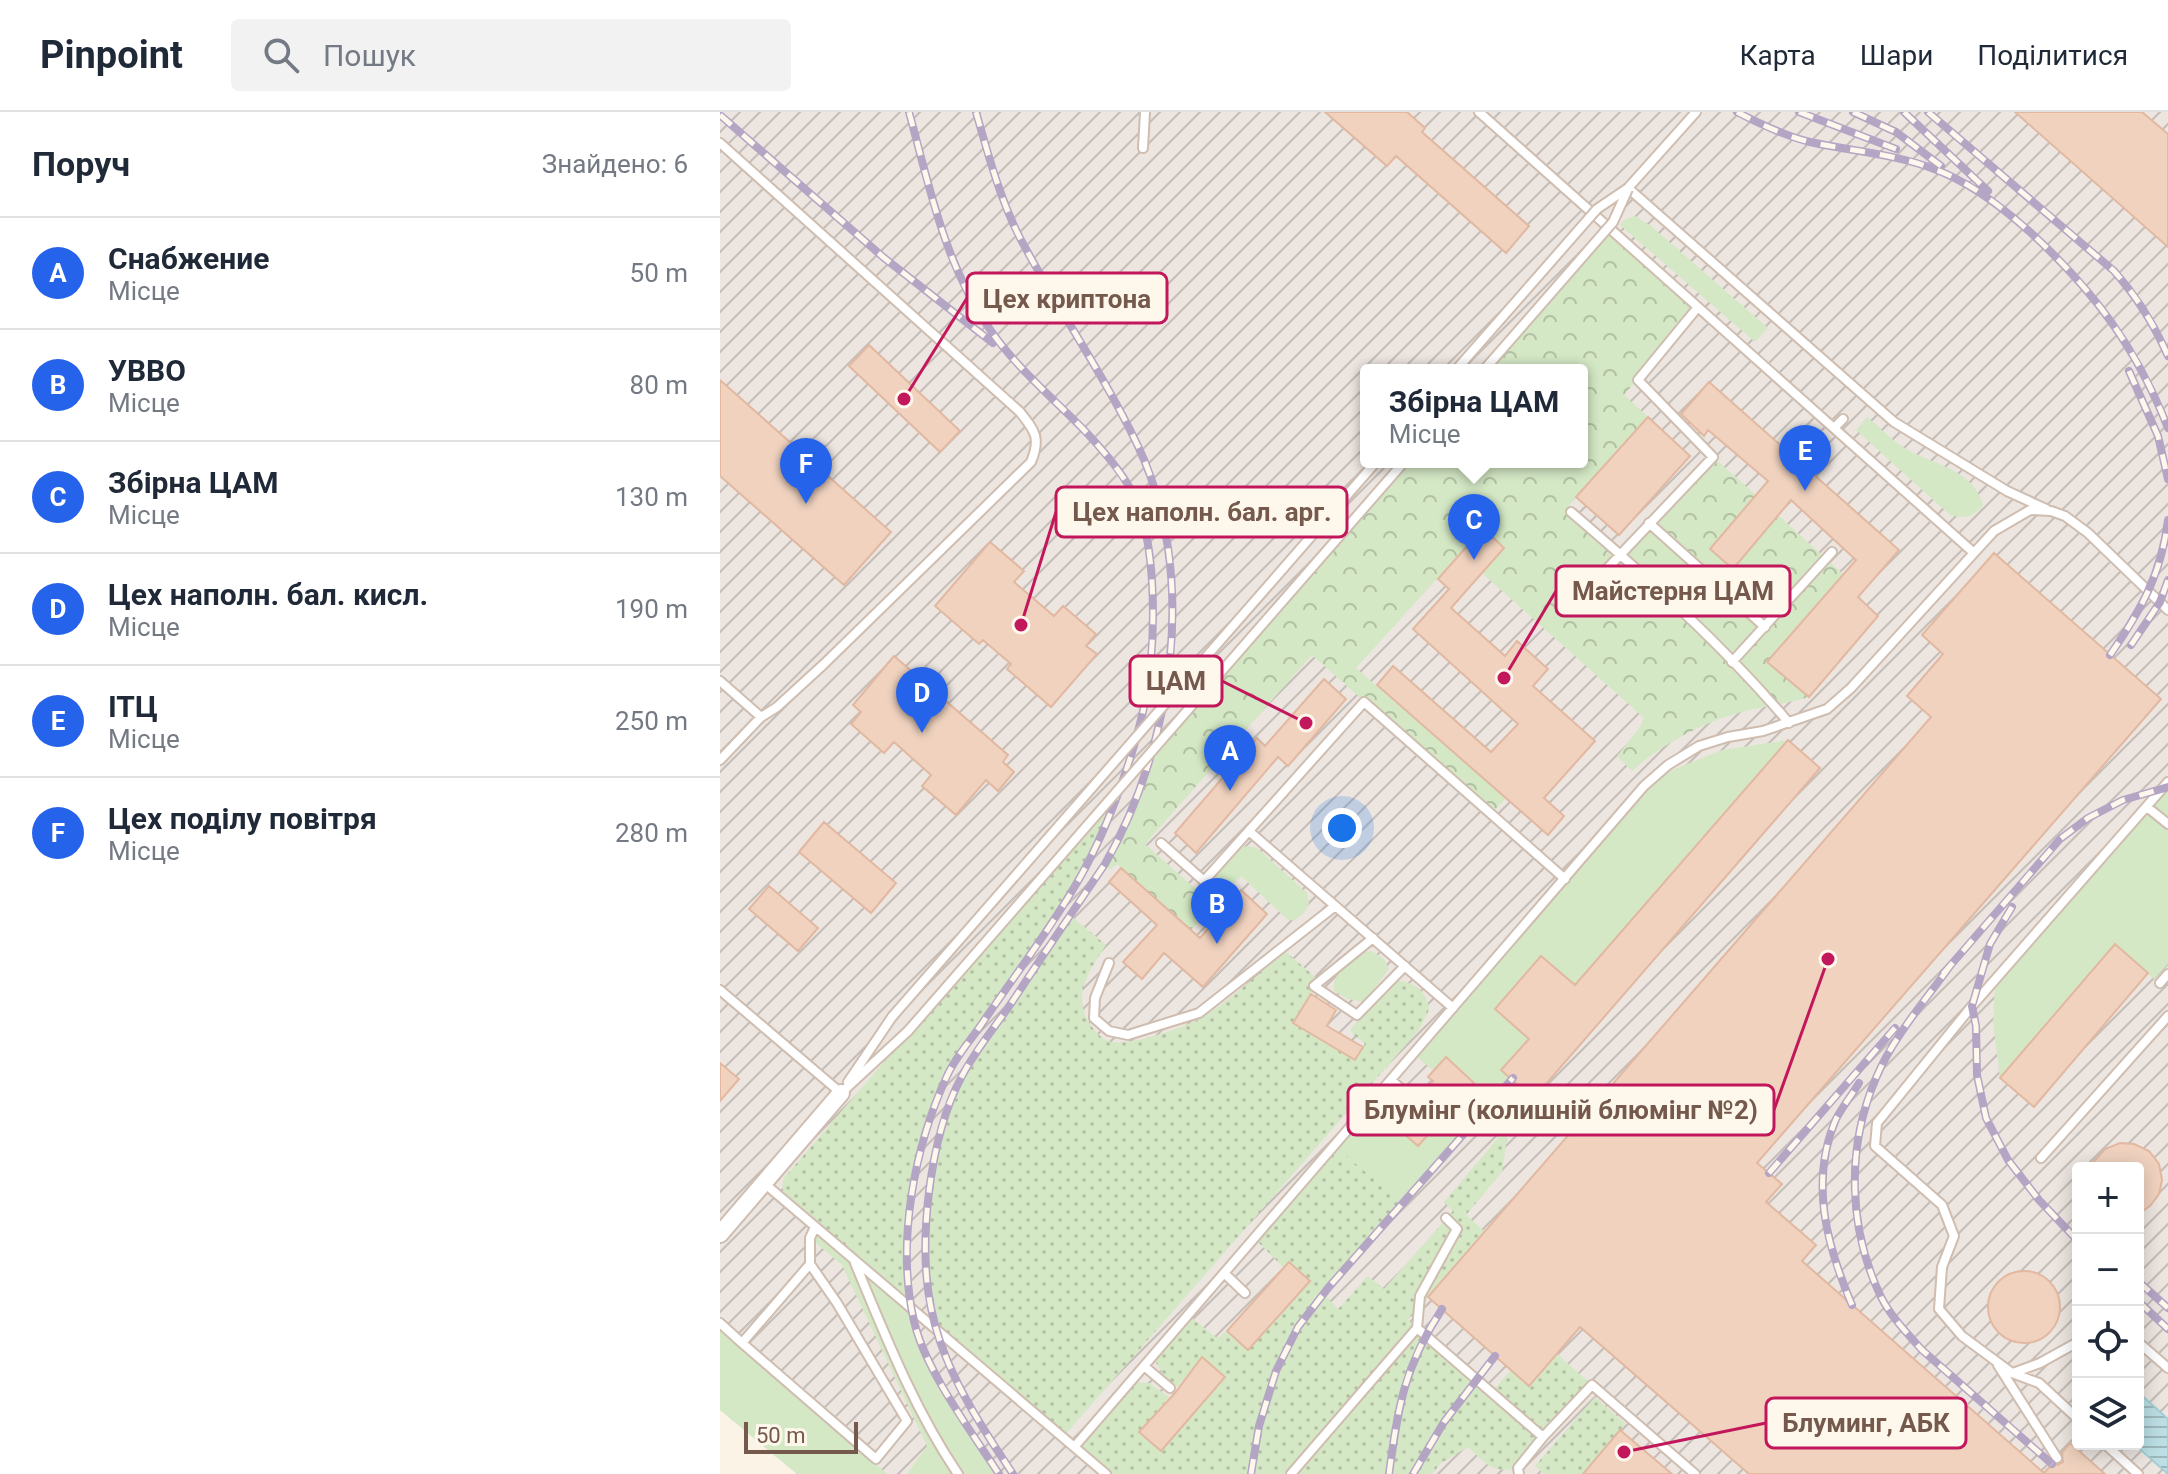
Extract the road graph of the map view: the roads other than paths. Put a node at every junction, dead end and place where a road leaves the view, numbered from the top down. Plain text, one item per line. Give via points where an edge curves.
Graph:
1 (1145, 112) edge
2 (1479, 112) edge
3 (1696, 112) edge
4 (720, 143) edge
5 (1143, 148) dead end
6 (1628, 188) junction
7 (1698, 307) junction
8 (1461, 364) edge
9 (1489, 364) edge
10 (1785, 368) dead end
11 (1776, 377) junction
12 (1843, 419) dead end
13 (1834, 428) junction
14 (1371, 468) edge
15 (1399, 468) edge
16 (2051, 511) junction
17 (1571, 512) dead end
18 (1649, 523) junction
19 (1832, 552) dead end
20 (1974, 553) junction
21 (1621, 555) junction
22 (1604, 572) dead end
23 (2168, 610) edge
24 (1765, 627) junction
25 (1732, 662) junction
26 (720, 681) edge
27 (761, 717) junction
28 (1789, 723) junction
29 (720, 760) edge
30 (2168, 782) edge
31 (2147, 807) junction
32 (2168, 824) edge
33 (1250, 832) junction
34 (1161, 843) dead end
35 (1565, 879) junction
36 (1335, 906) junction
37 (1373, 938) junction
38 (1109, 963) dead end
39 (1405, 966) junction
40 (2168, 974) edge
41 (2160, 983) dead end
42 (720, 990) edge
43 (1453, 1008) junction
44 (2168, 1016) edge
45 (1391, 1080) junction
46 (841, 1093) junction
47 (1406, 1093) dead end
48 (2041, 1158) dead end
49 (764, 1183) junction
50 (1446, 1218) dead end
51 (815, 1227) junction
52 (720, 1234) edge
53 (853, 1259) junction
54 (810, 1264) junction
55 (1224, 1273) junction
56 (1245, 1293) dead end
57 (720, 1323) edge
58 (1417, 1328) junction
59 (742, 1343) junction
60 (2072, 1345) edge
61 (2144, 1347) edge
62 (1996, 1361) junction
63 (1144, 1366) junction
64 (2168, 1368) edge
65 (2012, 1373) junction
66 (1170, 1388) dead end
67 (2072, 1413) edge
68 (1543, 1437) junction
69 (1075, 1446) junction
70 (2112, 1450) edge
71 (2057, 1458) dead end
72 (1519, 1471) edge
73 (958, 1474) edge
74 (1106, 1474) edge
75 (1291, 1474) edge
76 (1510, 1474) edge
77 (1695, 1474) edge
78 (2138, 1474) edge

1 - 5 lane
2 - 7 lane
3 - 6 lane
4 - 27 lane via 1020,412 1034,429 1038,446 1031,462 824,664
6 - 8 lane, bridge via 1597,209
6 - 9 lane, bridge via 1613,222
6 - 16 lane via 1894,422 2007,491
7 - 11 lane
7 - 18 lane via 1638,380 1713,457
10 - 11 lane
11 - 13 lane
12 - 13 lane
13 - 20 lane
14 - 46 lane, bridge via 892,1017
15 - 46 lane, bridge via 908,1031
16 - 20 lane via 2030,510 2018,516
16 - 23 lane via 2088,533
17 - 21 lane
18 - 21 lane
18 - 24 lane
19 - 24 lane
20 - 28 lane via 1851,688 1827,709
21 - 22 lane
21 - 25 lane
24 - 25 lane
25 - 28 lane
26 - 27 lane
27 - 29 lane
28 - 35 lane via 1699,746 1668,765
30 - 31 lane
31 - 32 lane
31 - 62 lane via 1877,1123 1875,1146 1942,1205 1954,1236 1942,1267 1939,1309 1962,1336
33 - 34 lane via 1204,881
33 - 35 lane via 1364,702
33 - 36 lane
35 - 43 lane
36 - 37 lane
36 - 38 lane via 1199,1013 1128,1035 1109,1031 1094,1018 1095,998
37 - 39 lane
37 - 39 lane via 1314,986 1357,1015
39 - 43 lane
40 - 41 lane
42 - 46 lane
43 - 45 lane
44 - 48 lane
45 - 47 lane
45 - 55 lane
46 - 49 street
49 - 51 lane
49 - 52 street
50 - 58 lane via 1457,1229 1420,1296
51 - 53 lane
51 - 54 lane
53 - 69 lane
53 - 73 lane via 893,1356
54 - 59 lane
54 - 59 lane via 907,1421 876,1459
55 - 56 lane
55 - 63 lane
57 - 59 lane
58 - 68 lane
58 - 75 lane
60 - 65 lane
61 - 64 lane
62 - 65 lane
62 - 71 lane
63 - 66 lane
63 - 69 lane
65 - 67 lane via 2039,1383
68 - 72 lane
68 - 77 lane via 1592,1385
69 - 74 lane
70 - 78 lane
72 - 76 lane

